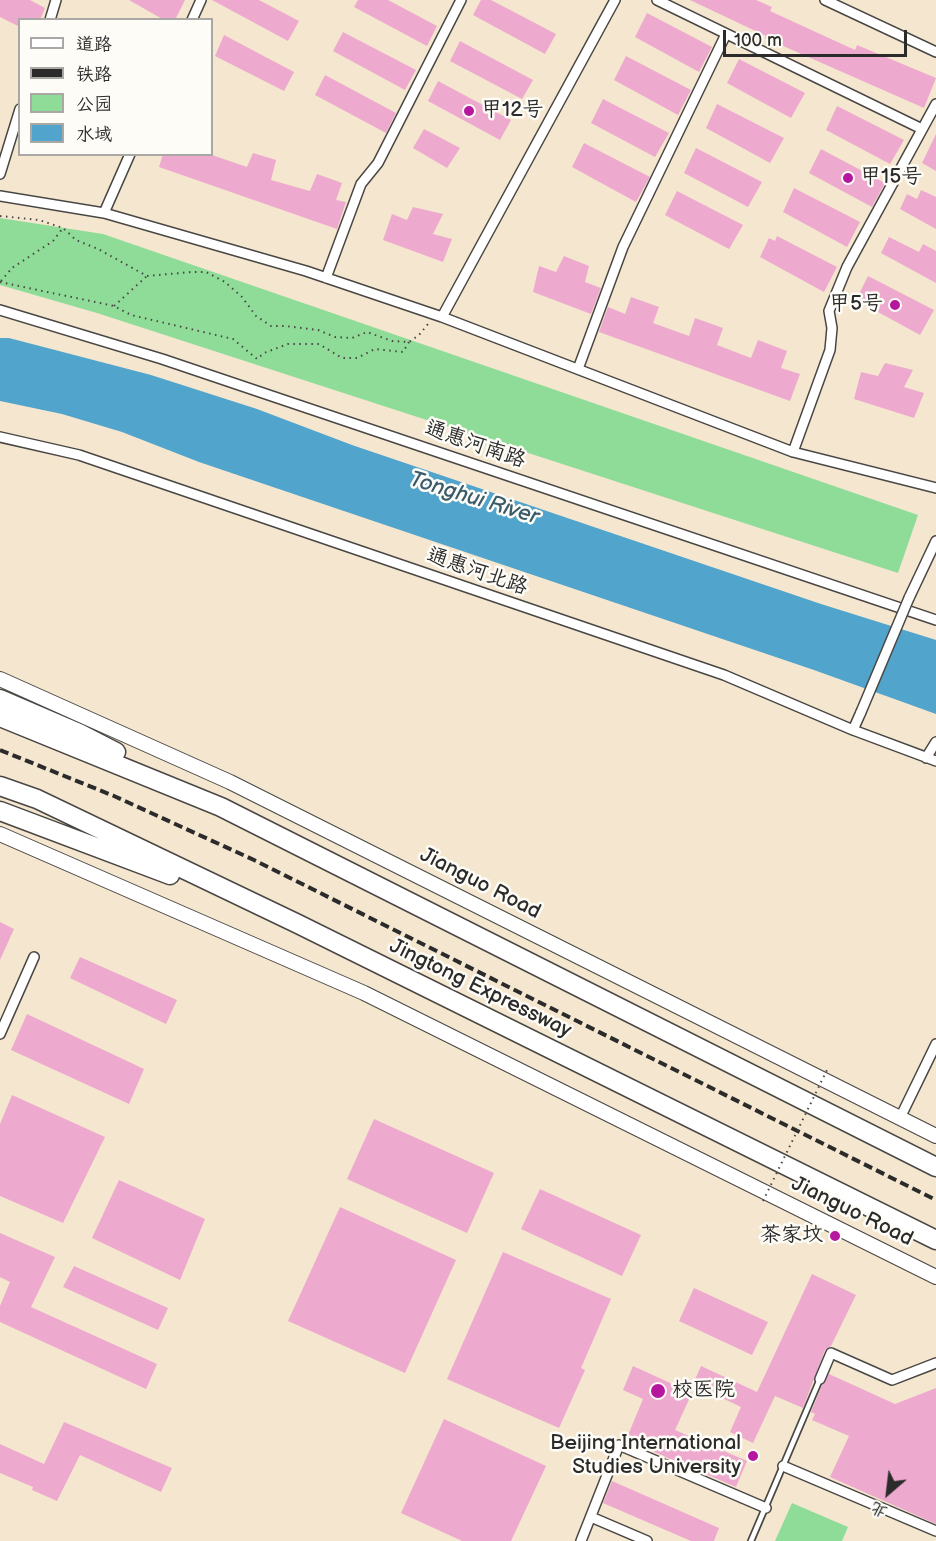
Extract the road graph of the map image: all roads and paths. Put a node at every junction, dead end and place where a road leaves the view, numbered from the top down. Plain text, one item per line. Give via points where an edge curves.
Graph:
1 (56, 0) edge
2 (201, 0) edge
3 (461, 0) edge
4 (615, 0) edge
5 (657, 0) edge
6 (825, 0) edge
7 (51, 18) edge
8 (193, 18) edge
9 (726, 34) junction
10 (936, 52) edge
11 (936, 104) edge
12 (18, 116) edge
13 (922, 129) junction
14 (129, 156) edge
15 (0, 174) edge
16 (0, 196) edge
17 (104, 213) junction
18 (0, 216) edge
19 (63, 228) junction
20 (147, 276) junction
21 (326, 278) junction
22 (0, 282) edge
23 (114, 306) junction
24 (0, 310) edge
25 (438, 315) junction
26 (409, 342) junction
27 (578, 369) junction
28 (0, 437) edge
29 (793, 452) junction
30 (936, 488) edge
31 (936, 541) edge
32 (936, 620) edge
33 (0, 680) edge
34 (0, 699) edge
35 (0, 717) edge
36 (853, 730) junction
37 (935, 744) edge
38 (931, 760) edge
39 (0, 786) edge
40 (221, 807) junction
41 (0, 811) edge
42 (0, 834) edge
43 (298, 924) junction
44 (34, 957) dead end
45 (0, 1034) edge
46 (936, 1044) edge
47 (827, 1070) dead end
48 (900, 1118) junction
49 (936, 1136) edge
50 (936, 1167) edge
51 (763, 1201) dead end
52 (936, 1240) edge
53 (936, 1277) edge
54 (936, 1363) edge
55 (820, 1379) joint
56 (783, 1466) junction
57 (766, 1508) junction
58 (591, 1517) junction
59 (936, 1531) edge
60 (581, 1541) edge
61 (647, 1541) edge
62 (751, 1541) edge

1 - 7 street
2 - 8 street
3 - 21 street via 378,163 361,183
4 - 25 street
5 - 9 street
6 - 10 street
9 - 13 street
9 - 27 street via 623,247
11 - 13 street
12 - 15 street
13 - 29 street via 848,267 829,311 830,350
14 - 17 street
16 - 17 street
17 - 21 street
18 - 19 path via 39,220
19 - 20 path via 76,240
19 - 22 path via 53,241 12,268
20 - 23 path
20 - 26 path via 206,272 225,282 256,316 271,326 318,330 335,337 352,338 367,332
21 - 25 street
22 - 23 path
23 - 26 path via 131,315 233,339 257,359 288,344 319,344 342,358 357,358 375,349 403,351
24 - 32 street, 通惠河南路 via 173,363
25 - 26 path
25 - 27 street
27 - 29 street
28 - 36 street, 通惠河北路 via 79,455 724,675
29 - 30 street
31 - 36 street, bridge
33 - 48 main road, Jianguo Road via 230,782
34 - 40 highway via 79,733
35 - 40 highway
36 - 38 street, 通惠河北路
37 - 38 street
39 - 43 highway, Jingtong Expressway via 37,799
40 - 50 highway
41 - 43 highway
42 - 53 main road, Jianguo Road via 364,993
43 - 52 highway, Jingtong Expressway
44 - 45 street
46 - 48 street
47 - 51 path, bridge
48 - 49 main road, Jianguo Road
54 - 55 street via 892,1380 831,1353
55 - 56 lane
56 - 57 lane
56 - 59 street
57 - 58 street via 619,1444
57 - 62 lane
58 - 60 street
58 - 61 street

